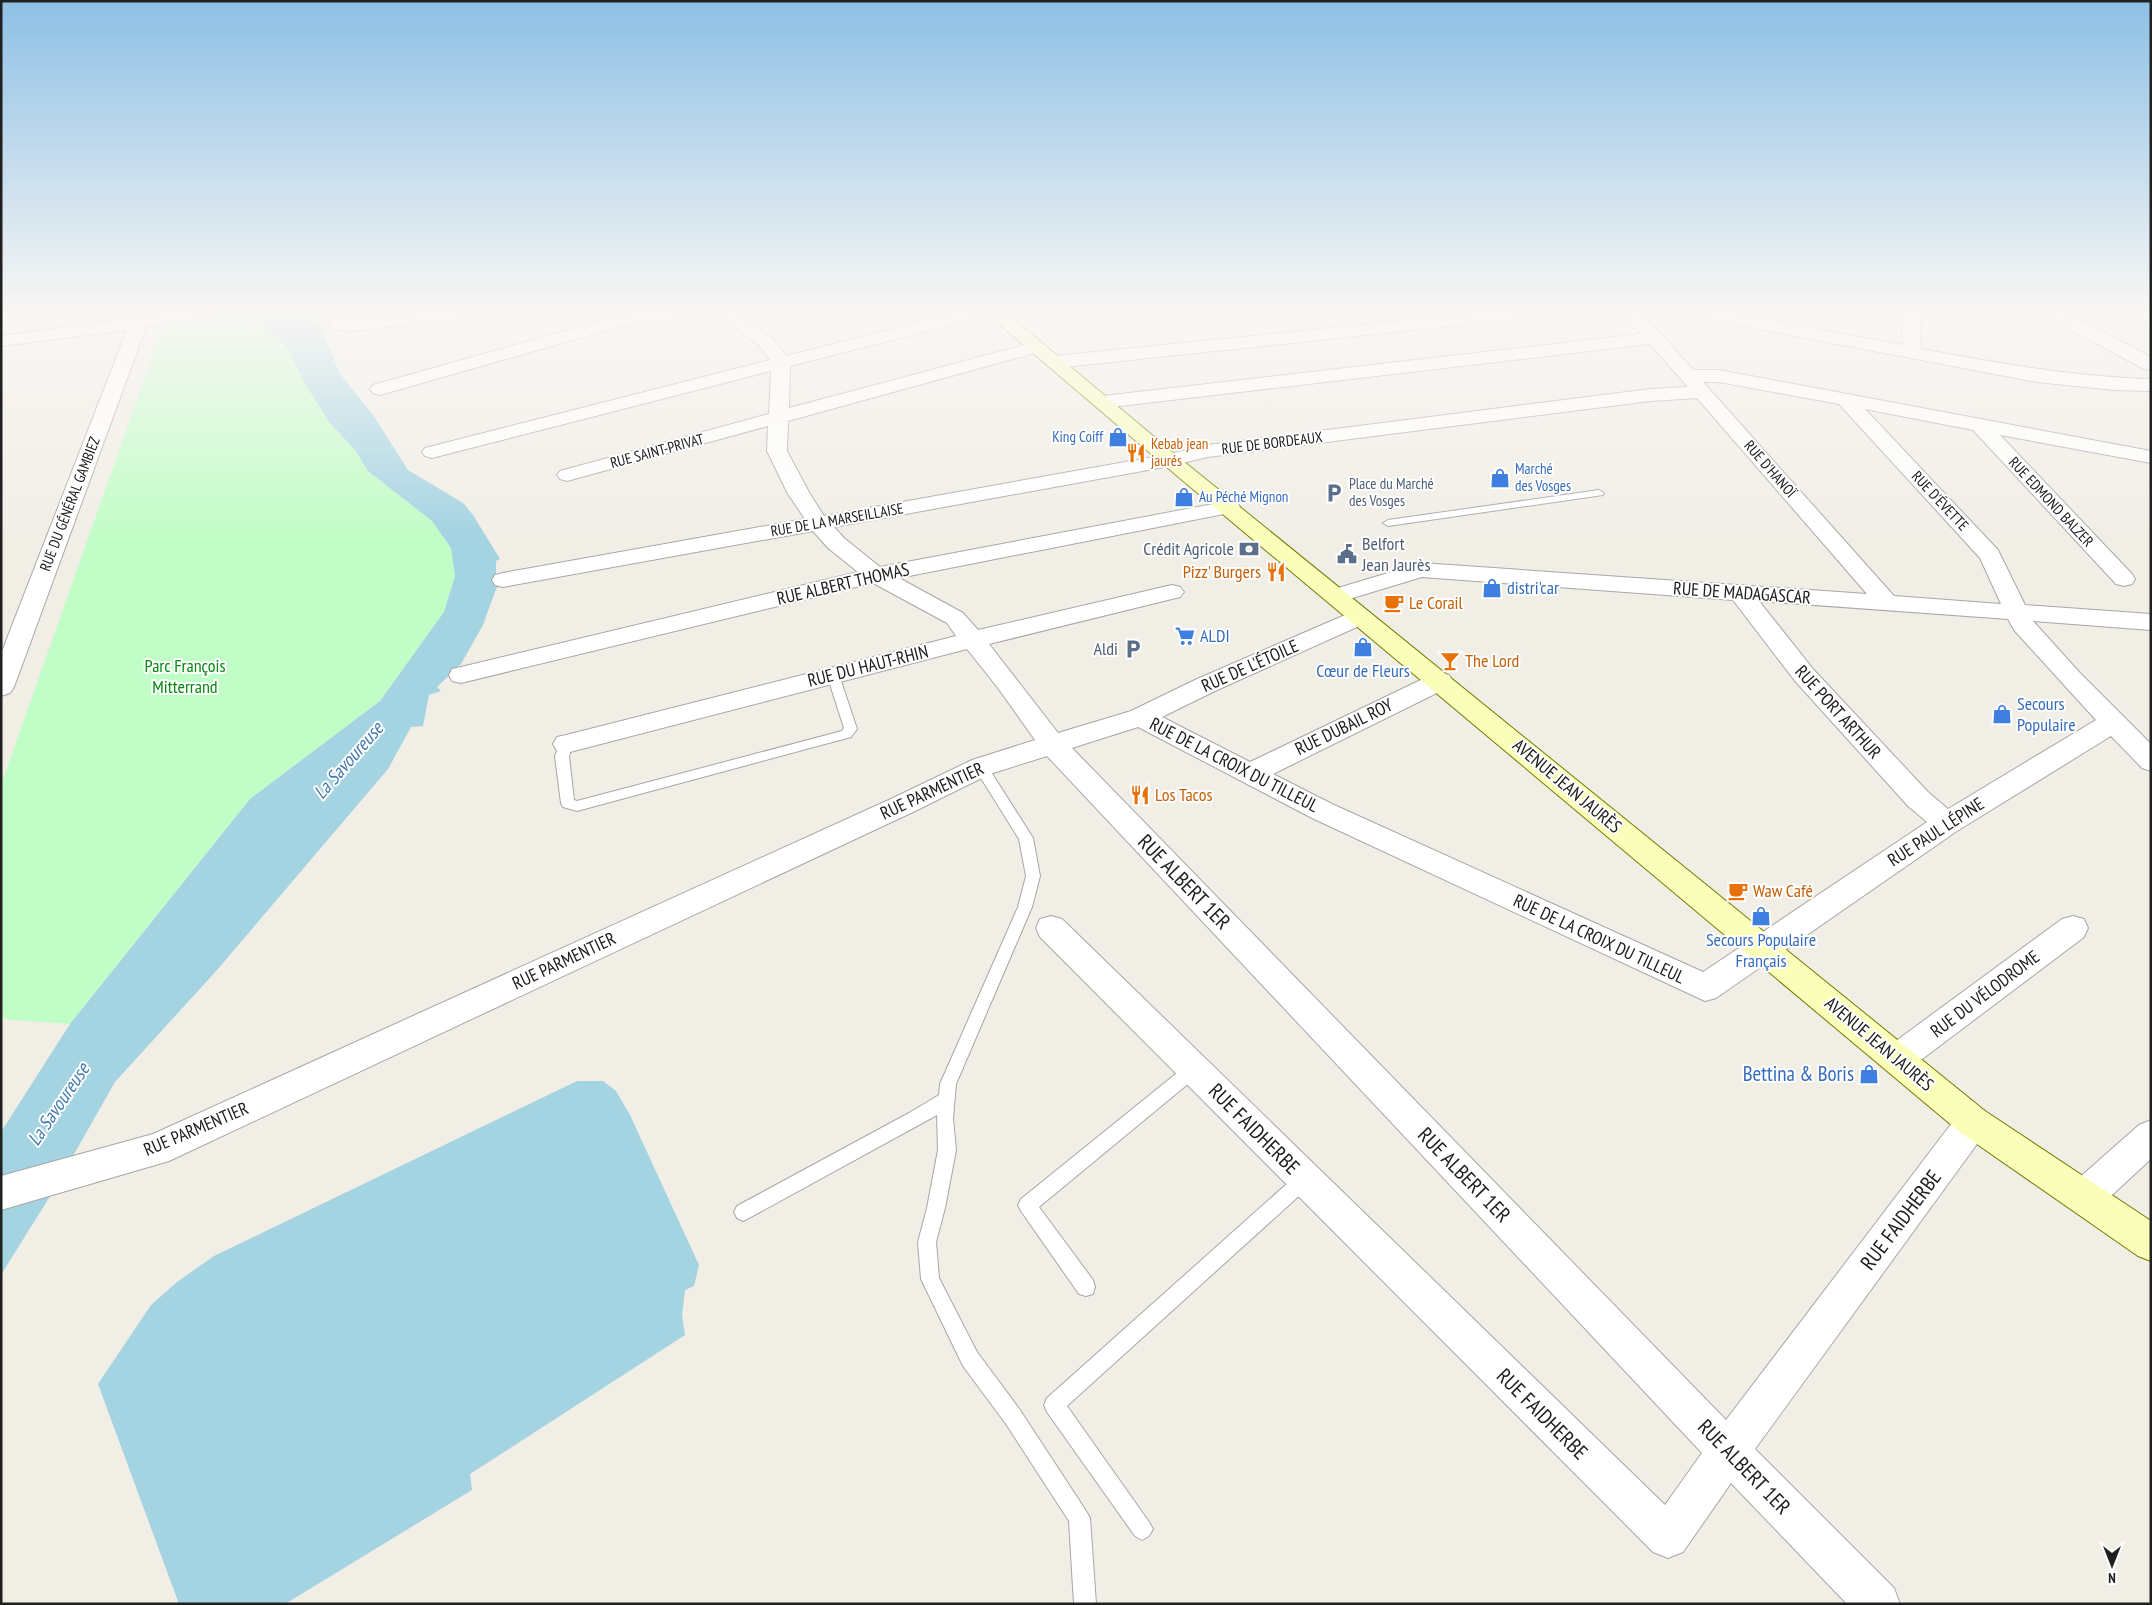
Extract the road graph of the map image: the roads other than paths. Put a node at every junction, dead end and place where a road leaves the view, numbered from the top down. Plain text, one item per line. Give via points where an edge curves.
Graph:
1 (114, 388) edge
2 (384, 388) edge
3 (681, 388) edge
4 (780, 388) edge
5 (903, 388) edge
6 (1086, 388) edge
7 (1225, 388) edge
8 (1698, 388) edge
9 (1782, 388) edge
10 (380, 389) dead end
11 (1702, 392) junction
12 (1846, 400) junction
13 (1103, 402) junction
14 (778, 418) junction
15 (1980, 425) junction
16 (432, 452) dead end
17 (2151, 457) edge
18 (1170, 460) junction
19 (567, 475) dead end
20 (1599, 493) dead end
21 (1229, 507) junction
22 (818, 523) junction
23 (1388, 523) dead end
24 (876, 575) junction
25 (2124, 579) dead end
26 (503, 580) dead end
27 (1172, 592) dead end
28 (1739, 592) junction
29 (1336, 596) junction
30 (1888, 604) junction
31 (2017, 613) junction
32 (1360, 617) junction
33 (2151, 622) edge
34 (974, 640) junction
35 (461, 675) dead end
36 (833, 675) junction
37 (1440, 681) junction
38 (1, 687) edge
39 (1140, 717) junction
40 (2113, 722) junction
41 (566, 744) joint
42 (1052, 744) junction
43 (2151, 761) edge
44 (981, 767) junction
45 (1248, 774) junction
46 (1947, 823) junction
47 (1050, 928) dead end
48 (2072, 928) dead end
49 (1763, 948) junction
50 (1897, 1059) junction
51 (1194, 1069) junction
52 (947, 1098) junction
53 (1973, 1122) junction
54 (2151, 1136) edge
55 (1304, 1179) junction
56 (1, 1194) edge
57 (2084, 1197) junction
58 (744, 1212) dead end
59 (2151, 1243) edge
60 (1086, 1287) dead end
61 (1728, 1451) junction
62 (1142, 1529) dead end
63 (1085, 1604) edge
64 (1878, 1604) edge

1 - 38 street, RUE DU GÉNÉRAL GAMBIEZ
2 - 10 street
3 - 16 street
4 - 14 street
5 - 14 street, RUE SAINT-PRIVAT
6 - 13 main road, AVENUE JEAN JAURÈS
7 - 13 street
8 - 11 street, RUE D'HANOÏ
9 - 12 street
11 - 18 street, RUE DE BORDEAUX via 1641,396 1208,451
11 - 30 street, RUE D'HANOÏ
12 - 15 street
12 - 31 street, RUE D'ÉVETTE via 1990,555
13 - 18 main road, AVENUE JEAN JAURÈS
14 - 19 street, RUE SAINT-PRIVAT
14 - 22 street via 777,451
15 - 17 street
15 - 25 street, RUE EDMOND BALZER
18 - 21 main road, AVENUE JEAN JAURÈS
18 - 22 street, RUE DE LA MARSEILLAISE
20 - 23 lane
21 - 24 street, RUE ALBERT THOMAS
21 - 29 main road, AVENUE JEAN JAURÈS
22 - 24 street via 836,543
22 - 26 street, RUE DE LA MARSEILLAISE
24 - 34 street via 955,618
24 - 35 street, RUE ALBERT THOMAS
27 - 34 street, RUE DU HAUT-RHIN
28 - 29 street, RUE DE MADAGASCAR via 1421,570
28 - 30 street, RUE DE MADAGASCAR
28 - 46 street, RUE PORT ARTHUR via 1804,675 1918,799
29 - 32 main road, AVENUE JEAN JAURÈS
30 - 31 street, RUE DE MADAGASCAR
31 - 33 street, RUE DE MADAGASCAR
31 - 40 street, RUE D'ÉVETTE via 2022,624
32 - 37 main road, AVENUE JEAN JAURÈS
32 - 39 street, RUE DE L'ÉTOILE
34 - 36 street, RUE DU HAUT-RHIN
34 - 42 street
36 - 41 street, RUE DU HAUT-RHIN
36 - 41 lane via 850,729 846,734 577,806 568,803 562,756
37 - 45 street, RUE DUBAIL ROY
37 - 49 main road, AVENUE JEAN JAURÈS
39 - 42 street, RUE DE LA CROIX DU TILLEUL
39 - 45 street, RUE DE LA CROIX DU TILLEUL
40 - 43 street, RUE D'ÉVETTE
40 - 46 street, RUE PAUL LÉPINE
42 - 44 street, RUE PARMENTIER
42 - 61 street, RUE ALBERT 1ER
44 - 52 lane via 1026,838 1033,876 1025,907 948,1084
44 - 56 street, RUE PARMENTIER via 157,1149
45 - 49 street, RUE DE LA CROIX DU TILLEUL via 1705,988
46 - 49 street, RUE PAUL LÉPINE
47 - 51 street, RUE FAIDHERBE
48 - 50 street, RUE DU VÉLODROME
49 - 50 main road, AVENUE JEAN JAURÈS
50 - 53 main road, AVENUE JEAN JAURÈS
51 - 55 street, RUE FAIDHERBE
51 - 60 lane via 1027,1205
52 - 58 lane
52 - 63 lane via 947,1150 927,1242 930,1279 970,1359 1013,1417 1079,1518
53 - 57 main road, AVENUE JEAN JAURÈS
53 - 61 street, RUE FAIDHERBE
54 - 57 street
55 - 61 street, RUE FAIDHERBE via 1668,1537
55 - 62 lane via 1054,1404
57 - 59 main road, AVENUE JEAN JAURÈS
61 - 64 street, RUE ALBERT 1ER

